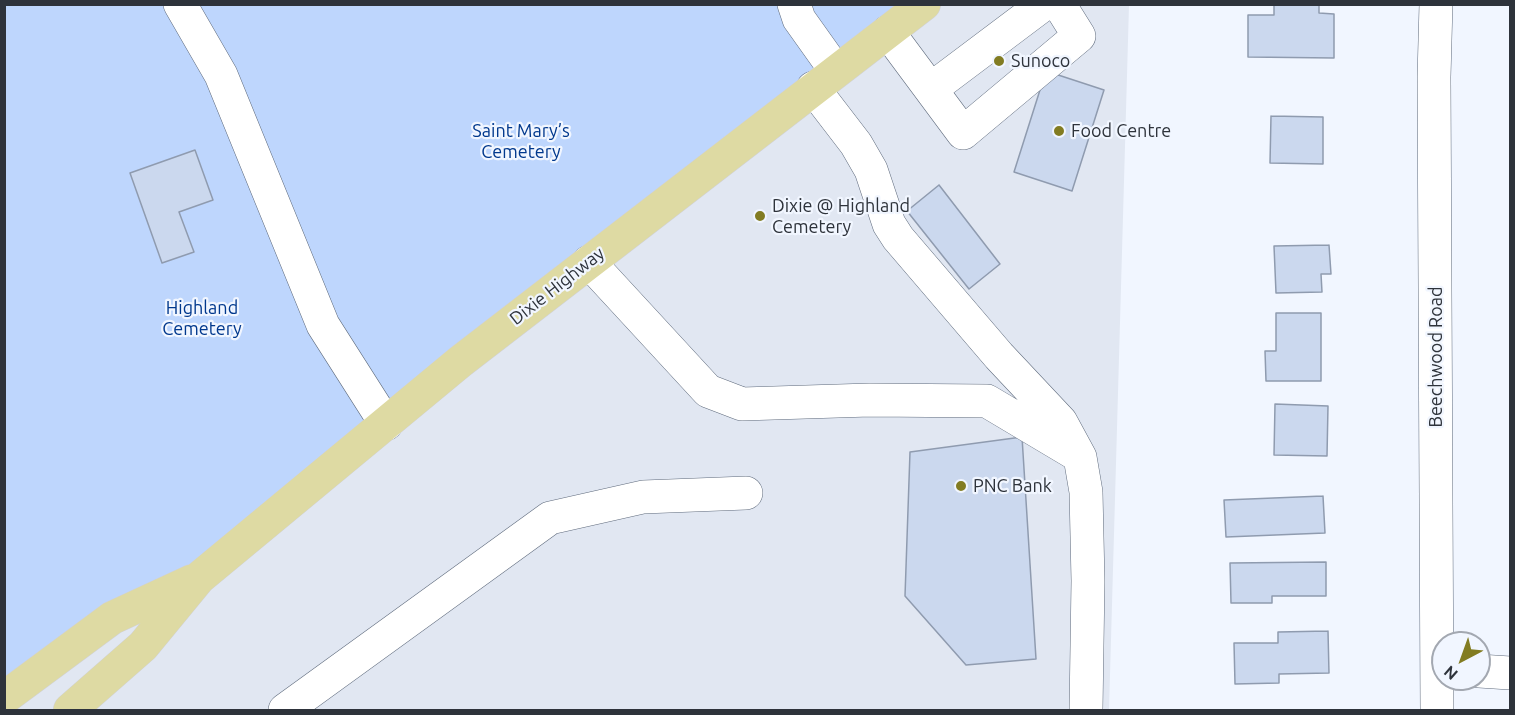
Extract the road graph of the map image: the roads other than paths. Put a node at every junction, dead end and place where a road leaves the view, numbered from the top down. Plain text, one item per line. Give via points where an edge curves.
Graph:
1 (180, 4) edge
2 (794, 4) edge
3 (924, 4) edge
4 (1044, 4) edge
5 (1059, 4) edge
6 (1436, 4) edge
7 (888, 32) junction
8 (825, 79) junction
9 (932, 89) junction
10 (589, 262) junction
11 (386, 423) junction
12 (1080, 457) junction
13 (746, 493) dead end
14 (199, 578) junction
15 (1440, 631) edge
16 (1491, 672) edge
17 (1510, 673) edge
18 (1438, 691) edge
19 (4, 698) edge
20 (70, 711) edge
21 (285, 711) edge
22 (1086, 711) edge
23 (1437, 711) edge

1 - 11 street via 221,75 323,325
2 - 8 street
3 - 7 main road, Dixie Highway
4 - 9 street
5 - 9 street via 1079,36 963,133
6 - 15 street, Beechwood Road
7 - 8 main road, Dixie Highway
7 - 9 street
8 - 10 main road, Dixie Highway
8 - 12 street via 871,171 889,224 898,238 1061,422
10 - 11 main road, Dixie Highway
10 - 12 street via 708,391 742,404 987,401
11 - 14 main road, Dixie Highway
12 - 22 street via 1086,492
13 - 21 street via 643,497 550,518
14 - 19 main road, Dixie Highway via 112,618
14 - 20 main road, Dixie Highway via 143,646
16 - 17 street
18 - 23 street, Beechwood Road

